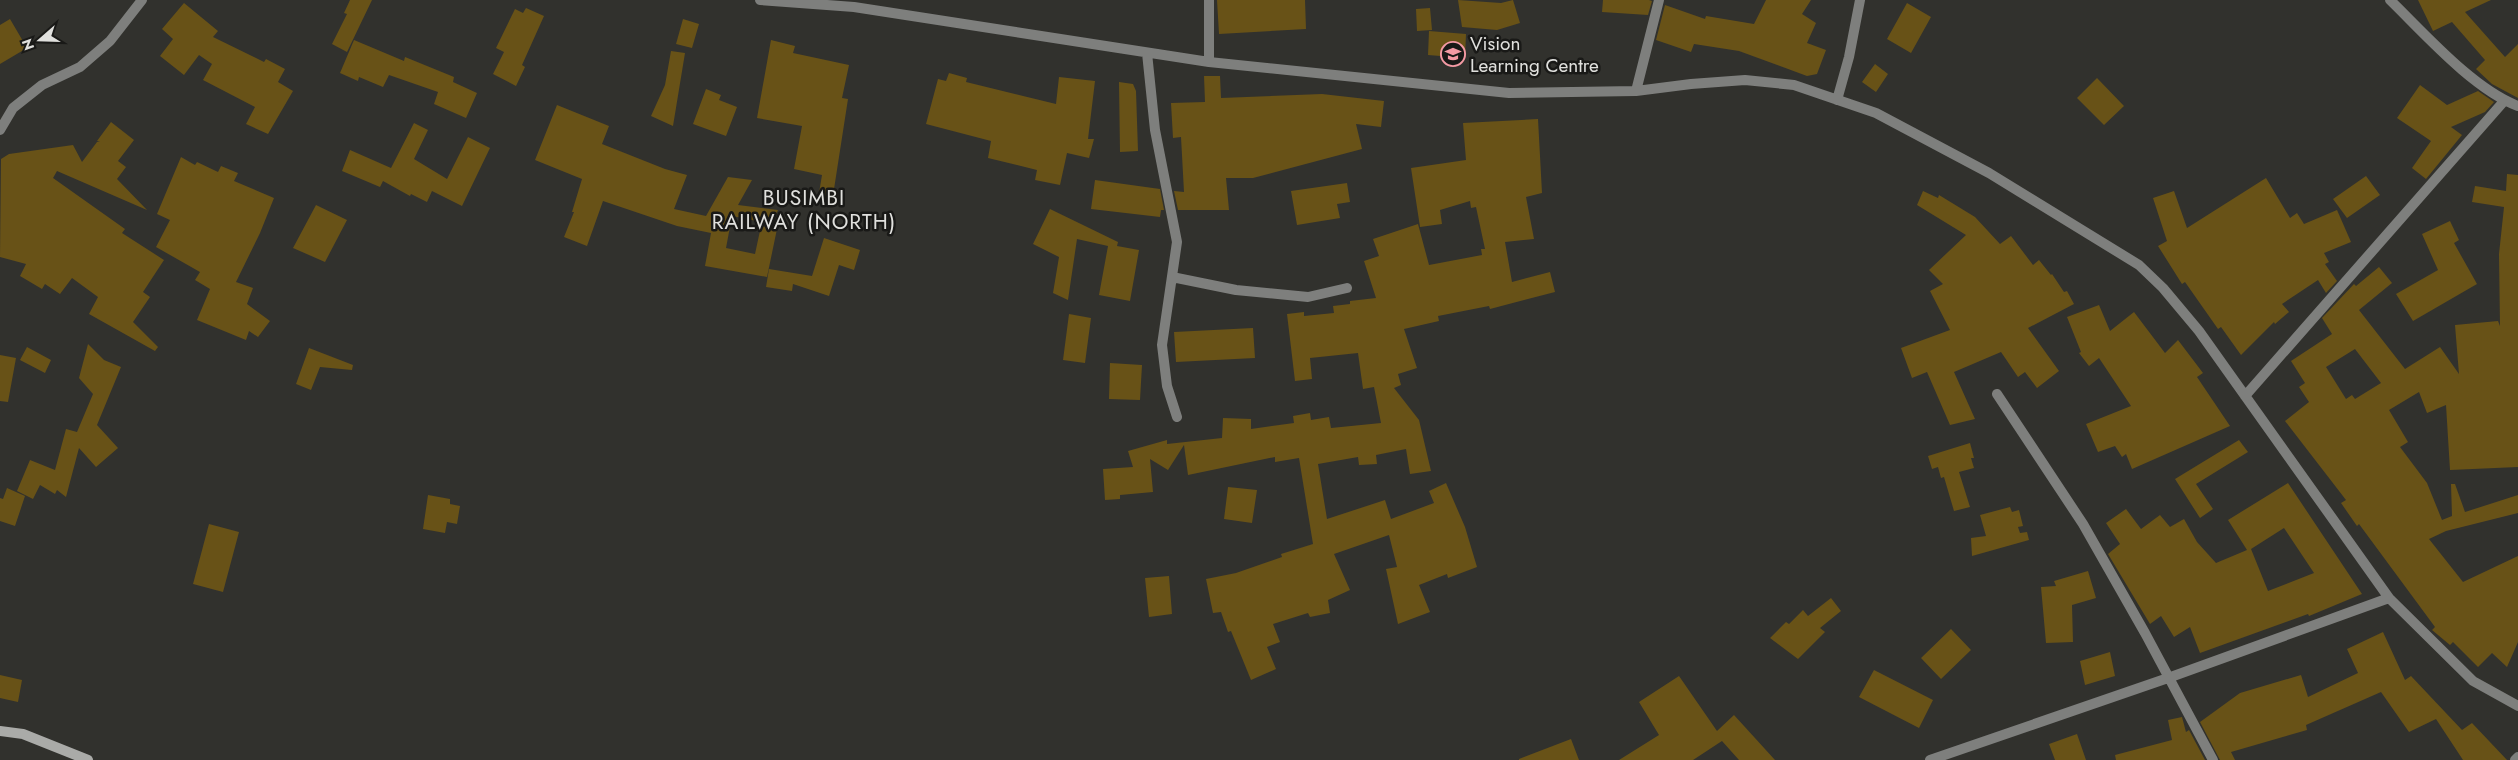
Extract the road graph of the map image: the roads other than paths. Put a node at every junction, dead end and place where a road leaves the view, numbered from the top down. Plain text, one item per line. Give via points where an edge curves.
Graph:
1 (142, 0) edge
2 (760, 0) edge
3 (1209, 0) edge
4 (1659, 0) edge
5 (1860, 0) edge
6 (2390, 0) edge
7 (1147, 53) junction
8 (1208, 62) junction
9 (1636, 91) junction
10 (1837, 100) junction
11 (2505, 100) junction
12 (2518, 106) edge
13 (0, 130) edge
14 (1172, 277) junction
15 (1347, 288) dead end
16 (1997, 394) dead end
17 (2245, 396) junction
18 (1177, 417) dead end
19 (2389, 598) junction
20 (2168, 678) junction
21 (2518, 706) edge
22 (0, 731) edge
23 (2518, 758) edge
24 (88, 760) edge
25 (1930, 760) edge
26 (2213, 760) edge
27 (2515, 760) edge

1 - 13 street via 110,41 80,67 42,85 13,108
2 - 7 street via 854,7
3 - 8 street
4 - 9 street
5 - 10 street
6 - 11 street via 2463,69
7 - 8 street
7 - 14 street via 1155,130 1177,242
8 - 9 street via 1509,93
9 - 10 street via 1745,80 1794,85
10 - 17 street via 1876,113 1989,173 2139,265 2199,330
11 - 12 street
11 - 17 street
14 - 15 street via 1236,290 1308,297
14 - 18 street via 1162,345 1167,386
16 - 20 street via 2083,524
17 - 19 street
19 - 20 street
19 - 21 street via 2473,681
20 - 25 street
20 - 26 street
22 - 24 main road via 23,734
23 - 27 street

